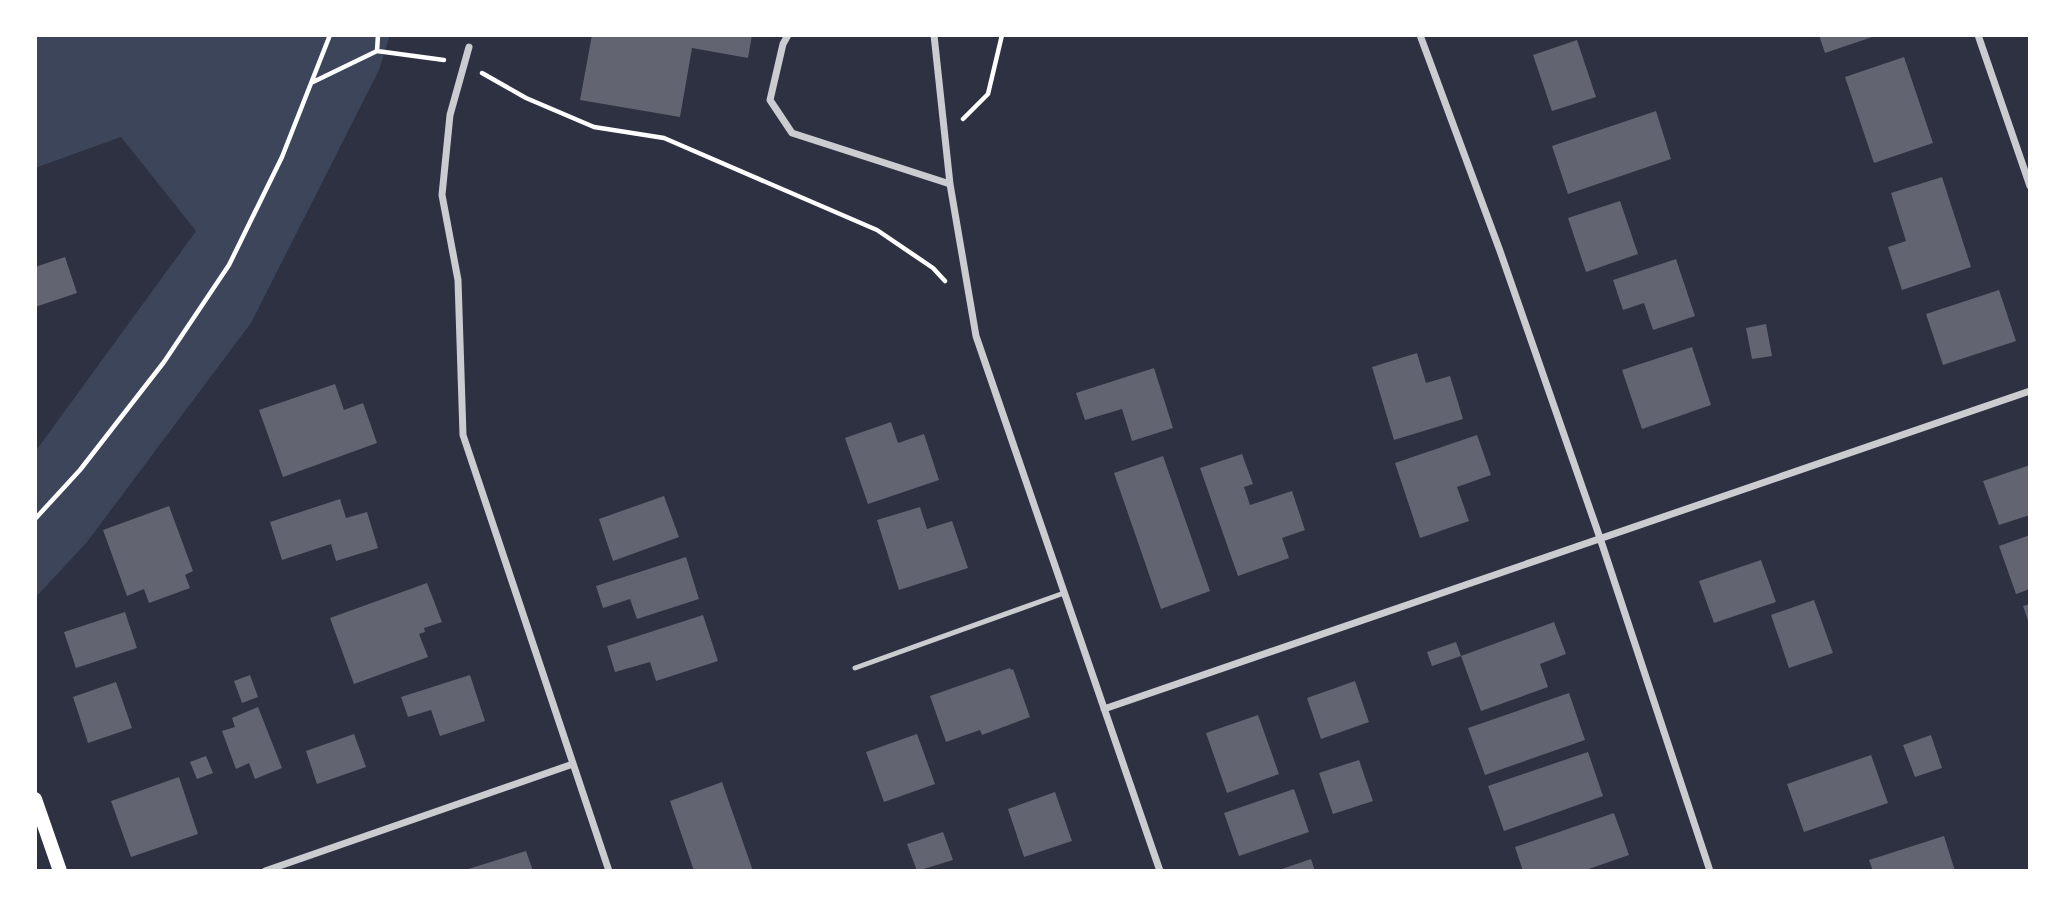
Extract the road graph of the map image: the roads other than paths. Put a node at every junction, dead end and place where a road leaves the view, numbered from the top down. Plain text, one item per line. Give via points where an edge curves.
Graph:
1 (788, 35) edge
2 (934, 35) edge
3 (1420, 35) edge
4 (1978, 35) edge
5 (469, 47) dead end
6 (950, 184) junction
7 (2030, 186) edge
8 (2030, 391) edge
9 (1600, 538) junction
10 (1064, 593) junction
11 (855, 668) dead end
12 (1104, 709) junction
13 (573, 764) junction
14 (35, 799) edge
15 (60, 871) edge
16 (265, 871) edge
17 (609, 871) edge
18 (1160, 871) edge
19 (1710, 871) edge

1 - 6 street via 770,100 792,133
2 - 6 street
3 - 9 street
4 - 7 street
5 - 13 street via 450,115 442,195 458,281 463,435
6 - 10 street via 976,336
8 - 9 street
9 - 12 street
9 - 19 street
10 - 11 lane
10 - 12 street
12 - 18 street
13 - 16 street
13 - 17 street
14 - 15 main road

